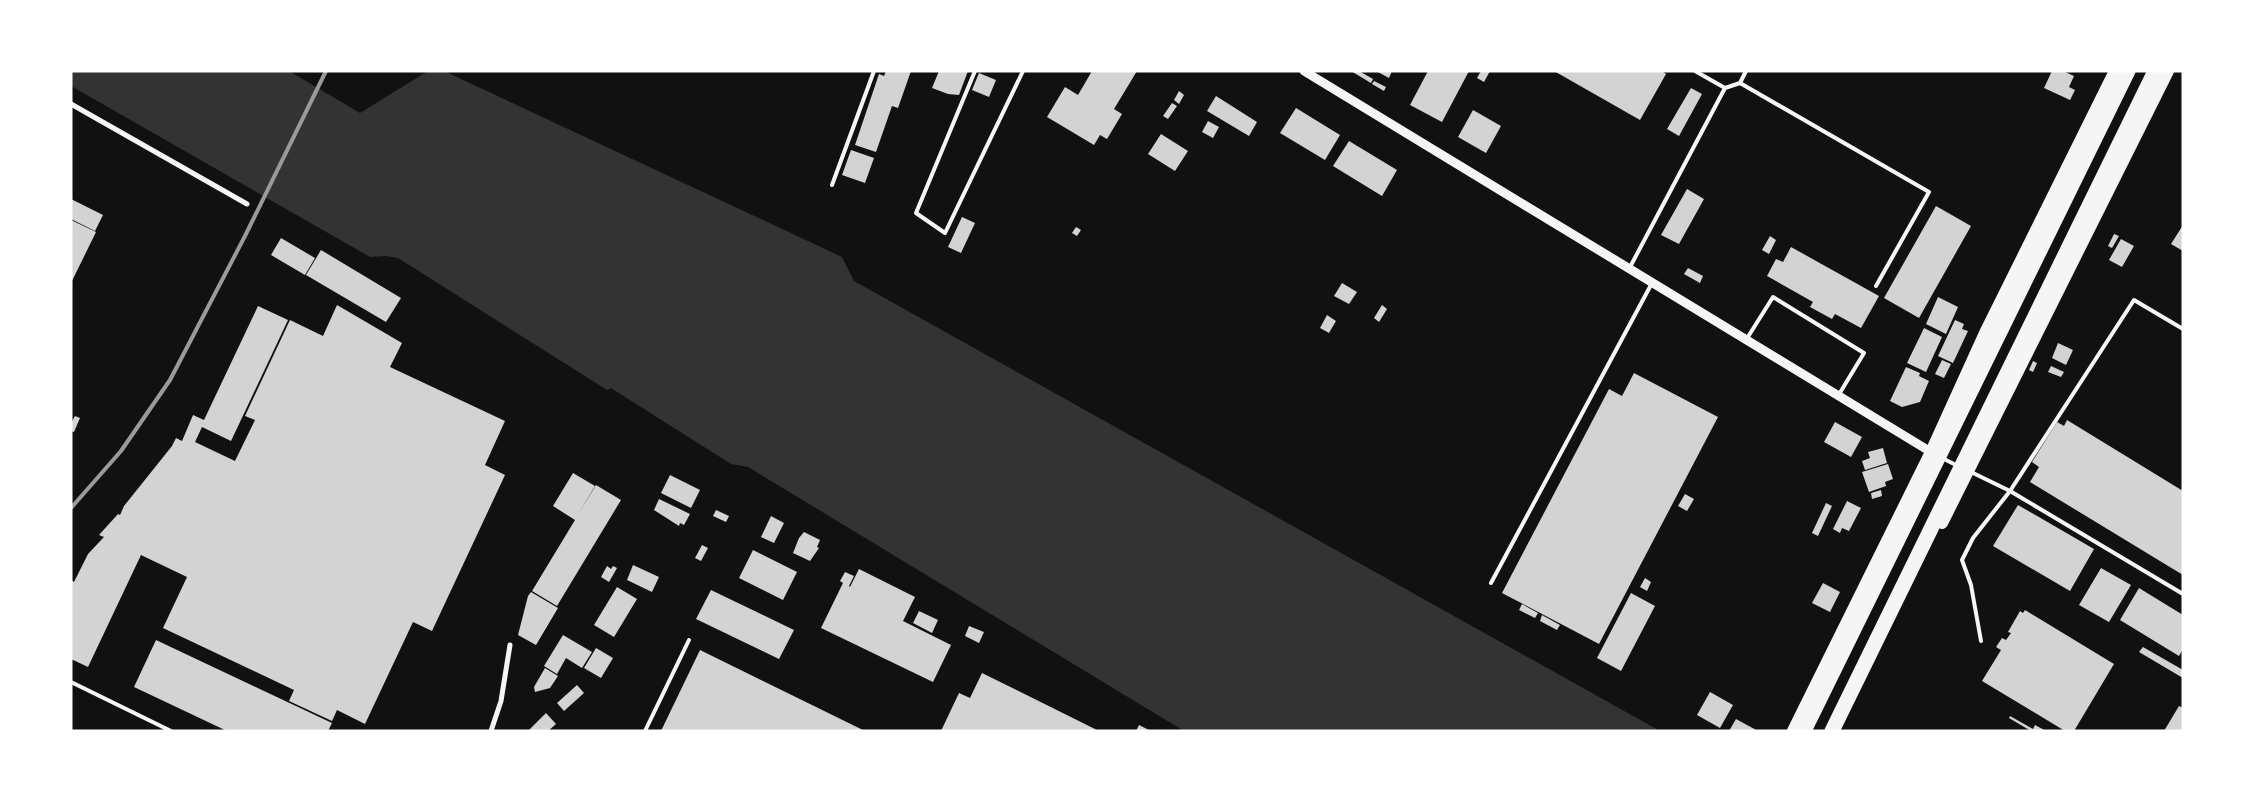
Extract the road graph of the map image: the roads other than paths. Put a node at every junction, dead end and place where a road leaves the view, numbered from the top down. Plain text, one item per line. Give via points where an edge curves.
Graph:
1 (874, 71) edge
2 (975, 71) edge
3 (1023, 71) edge
4 (1304, 71) edge
5 (1695, 71) edge
6 (1746, 71) edge
7 (2116, 71) edge
8 (2128, 71) edge
9 (2155, 71) edge
10 (2168, 71) edge
11 (1740, 83) junction
12 (1725, 88) junction
13 (71, 104) edge
14 (832, 184) dead end
15 (247, 204) dead end
16 (1630, 269) junction
17 (1652, 283) junction
18 (1876, 286) dead end
19 (2183, 329) edge
20 (1746, 340) junction
21 (1838, 396) junction
22 (1931, 452) junction
23 (1968, 471) junction
24 (2010, 491) junction
25 (1491, 583) dead end
26 (2183, 594) edge
27 (689, 640) dead end
28 (1981, 642) dead end
29 (510, 645) dead end
30 (71, 682) edge
31 (171, 731) edge
32 (491, 731) edge
33 (644, 731) edge
34 (1793, 731) edge
35 (1804, 731) edge
36 (1832, 731) edge
37 (1840, 731) edge

1 - 14 lane
2 - 3 lane via 916,212 945,233
4 - 16 street
5 - 12 lane
6 - 11 lane
7 - 22 main road via 1985,333
8 - 35 highway
9 - 36 highway
10 - 23 main road
11 - 12 lane
11 - 18 lane via 1929,192
12 - 16 lane
13 - 15 street
16 - 17 street
17 - 20 street
17 - 25 lane
19 - 24 lane via 2134,300
20 - 21 street
20 - 21 lane via 1773,297 1806,317 1864,353
21 - 22 street
22 - 23 lane
22 - 34 main road
23 - 24 lane
23 - 37 main road
24 - 26 lane
24 - 28 lane via 1973,538 1962,560
27 - 33 lane
29 - 32 street via 501,701
30 - 31 lane

